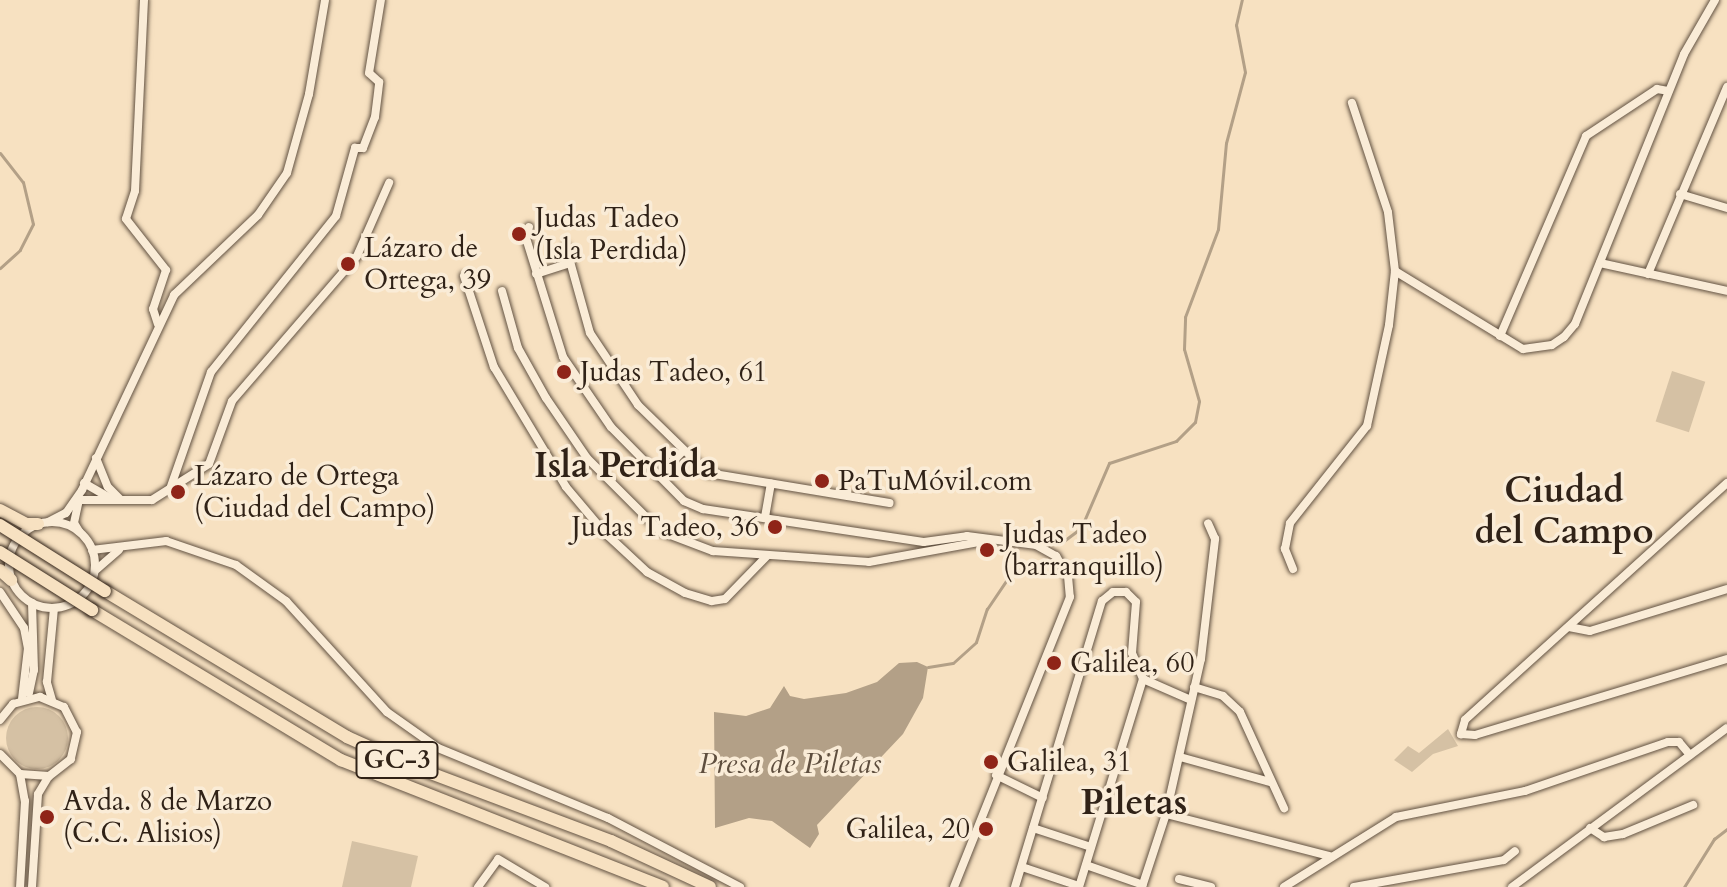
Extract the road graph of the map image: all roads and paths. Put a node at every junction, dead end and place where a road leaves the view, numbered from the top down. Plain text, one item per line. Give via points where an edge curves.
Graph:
1 (144, 0) edge
2 (325, 0) edge
3 (381, 0) edge
4 (1715, 0) edge
5 (1727, 87) edge
6 (1668, 91) junction
7 (1352, 103) dead end
8 (389, 183) dead end
9 (1680, 194) junction
10 (1727, 208) edge
11 (529, 227) dead end
12 (566, 247) dead end
13 (570, 263) junction
14 (1600, 263) junction
15 (1395, 271) junction
16 (536, 274) junction
17 (1648, 274) junction
18 (464, 276) dead end
19 (502, 291) dead end
20 (1727, 291) edge
21 (158, 324) junction
22 (1500, 336) junction
23 (682, 452) junction
24 (96, 458) junction
25 (658, 476) junction
26 (1727, 483) edge
27 (771, 484) junction
28 (83, 486) junction
29 (170, 489) junction
30 (111, 498) junction
31 (79, 500) junction
32 (121, 500) junction
33 (890, 503) dead end
34 (0, 510) edge
35 (765, 517) junction
36 (43, 523) junction
37 (1208, 523) dead end
38 (0, 525) edge
39 (79, 532) junction
40 (989, 540) junction
41 (125, 547) junction
42 (92, 550) junction
43 (0, 552) edge
44 (767, 556) junction
45 (1293, 569) dead end
46 (0, 570) edge
47 (94, 573) junction
48 (11, 580) junction
49 (1727, 589) edge
50 (0, 592) edge
51 (32, 603) junction
52 (54, 608) junction
53 (1569, 627) junction
54 (1727, 659) edge
55 (1143, 679) junction
56 (1194, 687) junction
57 (24, 698) junction
58 (52, 700) junction
59 (1191, 700) junction
60 (0, 720) edge
61 (1727, 728) edge
62 (0, 754) edge
63 (1690, 755) junction
64 (1180, 757) junction
65 (20, 774) junction
66 (996, 775) junction
67 (49, 776) junction
68 (1270, 782) junction
69 (1043, 798) junction
70 (1693, 805) dead end
71 (1284, 808) dead end
72 (1166, 814) junction
73 (1033, 828) junction
74 (1590, 828) junction
75 (1091, 847) junction
76 (1515, 851) dead end
77 (1330, 856) junction
78 (1086, 865) junction
79 (1022, 867) junction
80 (1179, 879) dead end
81 (1295, 883) edge
82 (956, 886) edge
83 (1143, 886) edge
84 (20, 887) edge
85 (32, 887) edge
86 (478, 887) edge
87 (545, 887) edge
88 (663, 887) edge
89 (710, 887) edge
90 (740, 887) edge
91 (966, 887) edge
92 (1015, 887) edge
93 (1079, 887) edge
94 (1211, 887) edge
95 (1284, 887) edge
96 (1354, 887) edge
97 (1512, 887) edge

1 - 21 street via 135,191 126,219 166,270 153,309
2 - 21 street via 309,94 287,173 258,215 174,295
3 - 29 street via 369,73 379,82 375,117 363,148 355,148 336,216 211,372
4 - 6 street
5 - 9 street
6 - 14 street
6 - 22 street via 1657,89 1586,136
7 - 15 street via 1388,212
8 - 29 street via 357,256 232,401 209,464
9 - 10 street
9 - 17 street
11 - 16 street via 526,238
12 - 13 street
13 - 16 street
13 - 23 street via 590,333 638,405
14 - 17 street
14 - 22 street via 1575,324 1564,337 1523,349
15 - 22 street
15 - 45 street via 1375,405 1351,449 1290,523 1285,549
16 - 25 street via 563,357 611,427
17 - 20 street
18 - 44 street via 494,367 566,487 647,572 712,601 725,599
19 - 44 street via 518,348 546,398 587,458 631,503 660,531 688,543
21 - 24 street
23 - 25 street
23 - 27 street via 708,473
24 - 28 street
24 - 32 street via 108,487
25 - 35 street via 684,501 703,509
26 - 53 street
27 - 33 street
27 - 35 street
28 - 30 street
28 - 31 street
28 - 36 street via 66,513
29 - 32 street via 152,500
30 - 31 street
30 - 32 street
31 - 39 street via 74,523
34 - 36 highway via 26,524
35 - 40 street via 924,542 967,536
36 - 39 street
36 - 48 street via 26,531 10,553
37 - 56 street via 1215,539
38 - 89 highway, GC-3, bridge via 347,737 611,841
39 - 42 street
40 - 44 street via 869,562
40 - 66 street via 1036,545 1056,556 1068,576 1070,597
41 - 42 street
41 - 47 street
41 - 90 street via 166,541 236,565 286,601 387,712 438,748 608,818
42 - 47 street
43 - 88 highway, GC-3, bridge via 341,760
46 - 48 highway
47 - 52 street via 80,598
48 - 51 street
49 - 53 street via 1590,631
50 - 57 street via 24,628 29,670
51 - 52 street
51 - 57 street via 34,670
52 - 58 street via 47,682
53 - 54 street via 1465,720 1461,734 1475,735
55 - 59 street
55 - 69 street via 1132,653 1136,602 1126,592 1113,592 1102,601
55 - 75 street
56 - 59 street
56 - 68 street via 1223,696 1240,712
57 - 58 street
57 - 60 street
58 - 67 street via 73,719 77,732 71,759
59 - 64 street
61 - 63 street
62 - 65 street
63 - 74 street
63 - 77 street via 1679,742 1668,742 1525,791 1396,817
64 - 68 street
64 - 72 street
65 - 67 street
65 - 84 street via 25,801
66 - 69 street
66 - 82 street
67 - 85 street via 38,794
68 - 71 street
69 - 73 street
70 - 74 street via 1623,834 1604,837
72 - 77 street
72 - 83 street
73 - 75 street
73 - 79 street
74 - 97 street
75 - 78 street
76 - 96 street via 1504,860
77 - 81 street
78 - 83 street
78 - 93 street
79 - 92 street
79 - 93 street
80 - 94 street
81 - 95 street
82 - 91 street
86 - 87 street via 498,859

